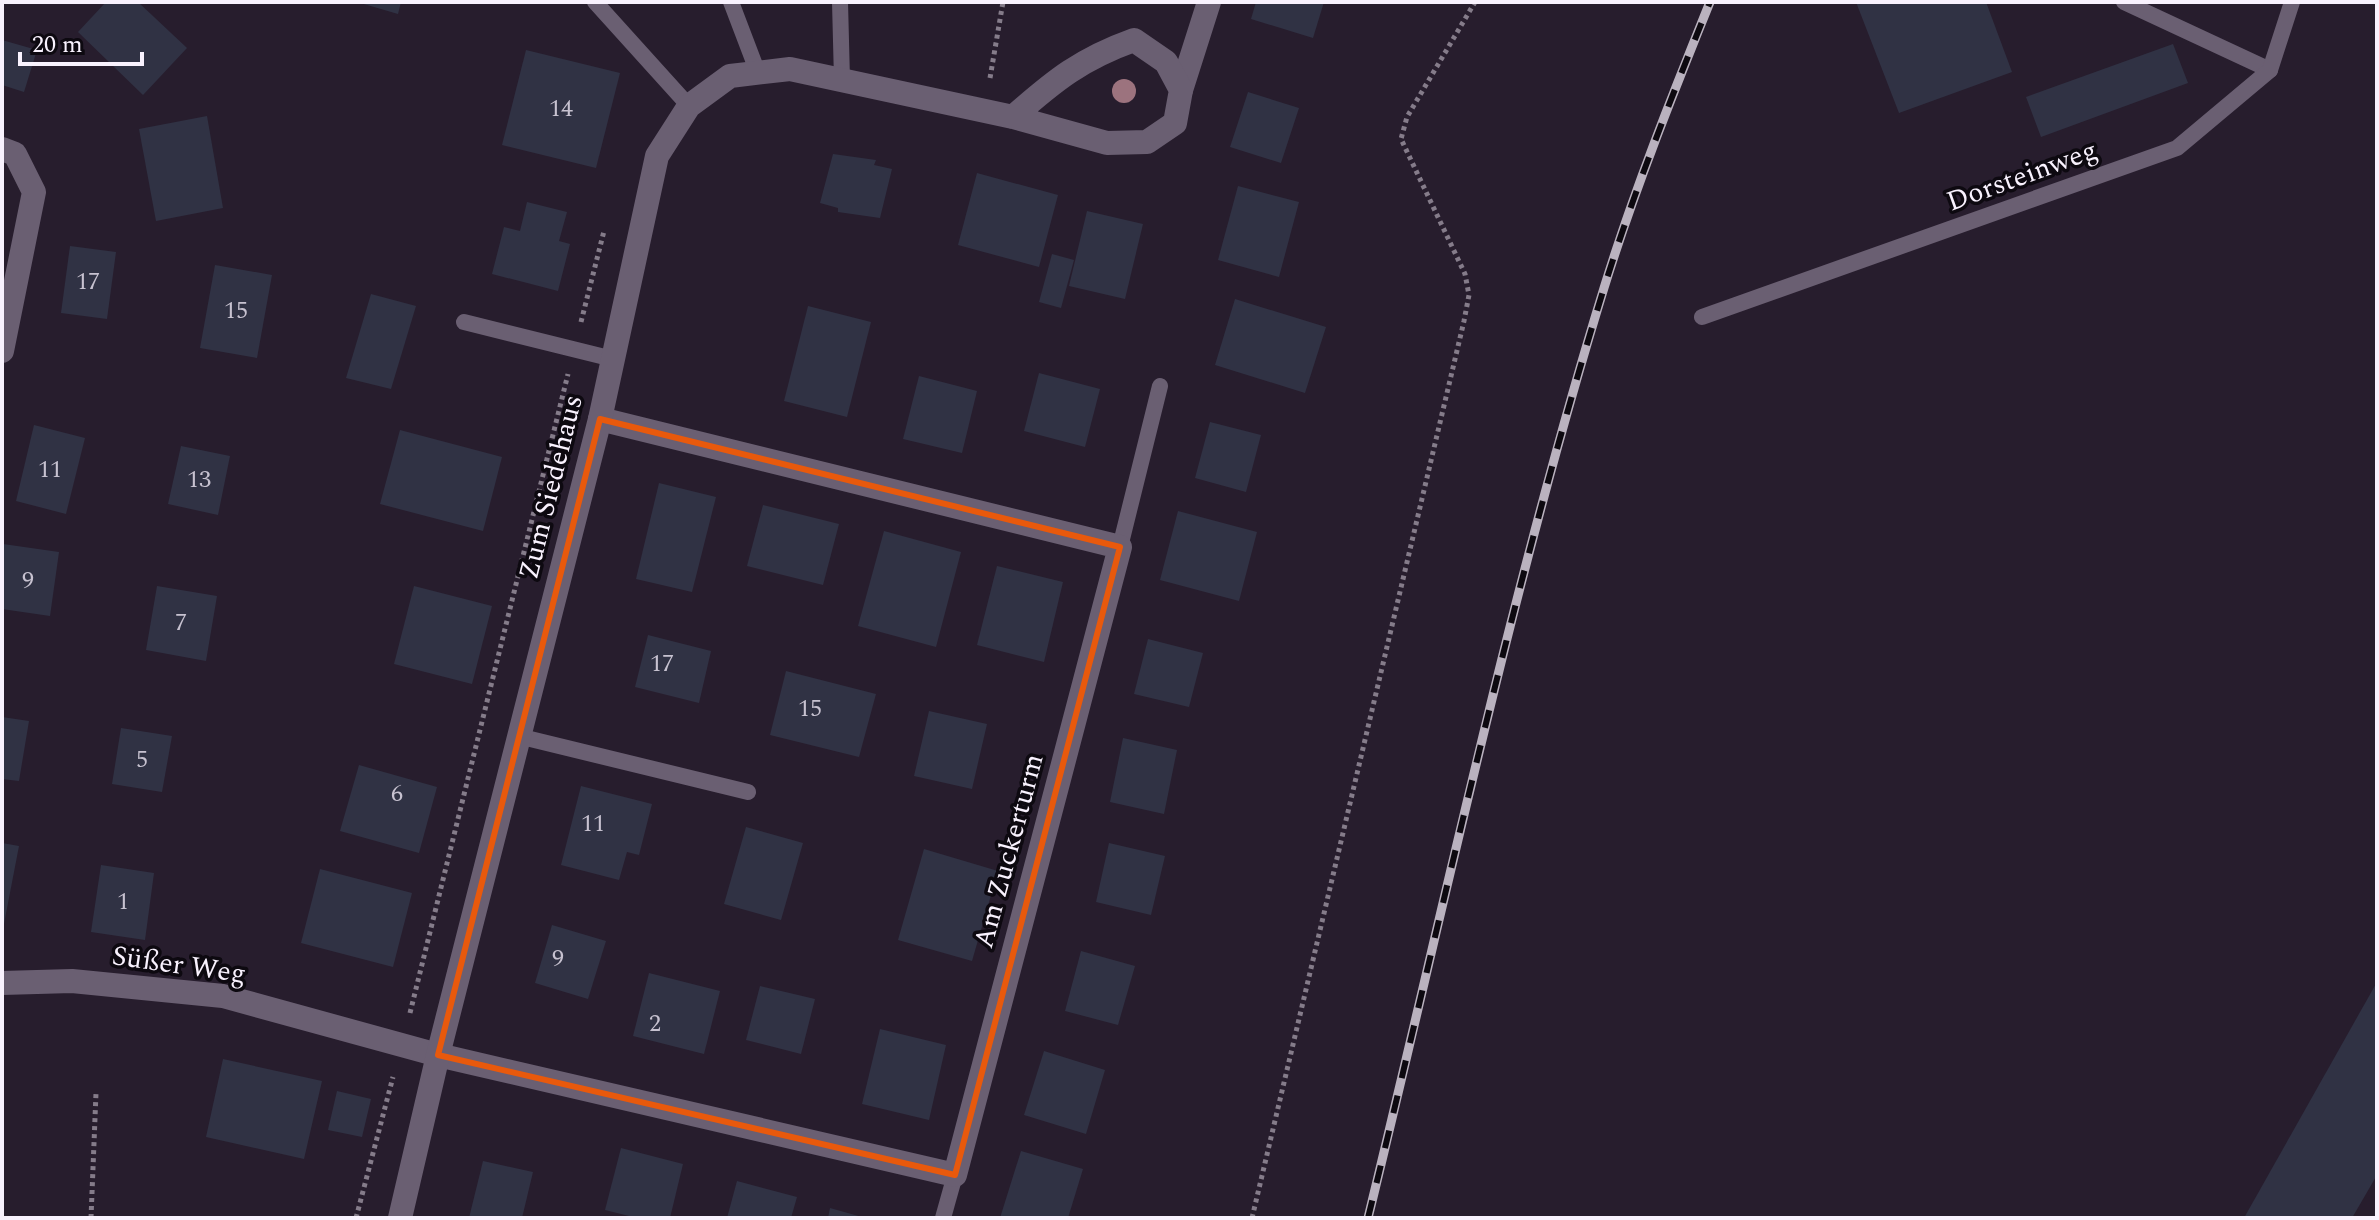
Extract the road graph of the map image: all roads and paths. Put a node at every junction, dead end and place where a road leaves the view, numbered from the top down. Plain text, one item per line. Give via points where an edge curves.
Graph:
1 (595, 2) edge
2 (731, 2) edge
3 (840, 2) edge
4 (1003, 2) edge
5 (1209, 2) edge
6 (1475, 2) edge
7 (2124, 2) edge
8 (2292, 2) edge
9 (2270, 70) junction
10 (758, 73) junction
11 (842, 80) junction
12 (1181, 90) junction
13 (689, 106) junction
14 (984, 111) junction
15 (1013, 117) junction
16 (2, 149) edge
17 (604, 229) dead end
18 (1702, 317) dead end
19 (464, 322) dead end
20 (574, 350) junction
21 (2, 351) edge
22 (613, 359) junction
23 (1160, 386) dead end
24 (600, 419) junction
25 (1120, 547) junction
26 (518, 736) junction
27 (748, 792) dead end
28 (2, 983) edge
29 (402, 1045) junction
30 (438, 1055) junction
31 (96, 1093) dead end
32 (955, 1175) junction
33 (91, 1218) edge
34 (356, 1218) edge
35 (400, 1218) edge
36 (943, 1218) edge
37 (1252, 1218) edge

1 - 13 lane
2 - 10 lane
3 - 11 lane
4 - 14 path
5 - 12 street, Zum Siedehaus
6 - 37 path via 1407,117 1401,139 1465,274 1469,295
7 - 9 lane
8 - 9 lane
9 - 18 lane, Dorsteinweg via 2177,148
10 - 11 street, Zum Siedehaus via 790,69
10 - 13 street, Zum Siedehaus via 730,76
11 - 14 street, Zum Siedehaus
12 - 15 street, Zum Siedehaus via 1175,123 1147,142 1107,143
12 - 15 street via 1166,62 1134,40 1091,56
13 - 22 street, Zum Siedehaus via 657,156
14 - 15 street, Zum Siedehaus
16 - 21 street via 15,154 34,192
17 - 20 path
19 - 20 lane
20 - 22 lane
20 - 29 path
22 - 24 street, Zum Siedehaus
23 - 25 lane
24 - 25 street
24 - 26 street, Zum Siedehaus
25 - 32 street, Am Zuckerturm
26 - 27 lane
26 - 30 street, Zum Siedehaus
28 - 29 street, Süßer Weg via 72,981 223,996
29 - 30 street, Süßer Weg
29 - 34 path
30 - 32 street
30 - 35 street, Zum Siedehaus
31 - 33 path
32 - 36 lane

